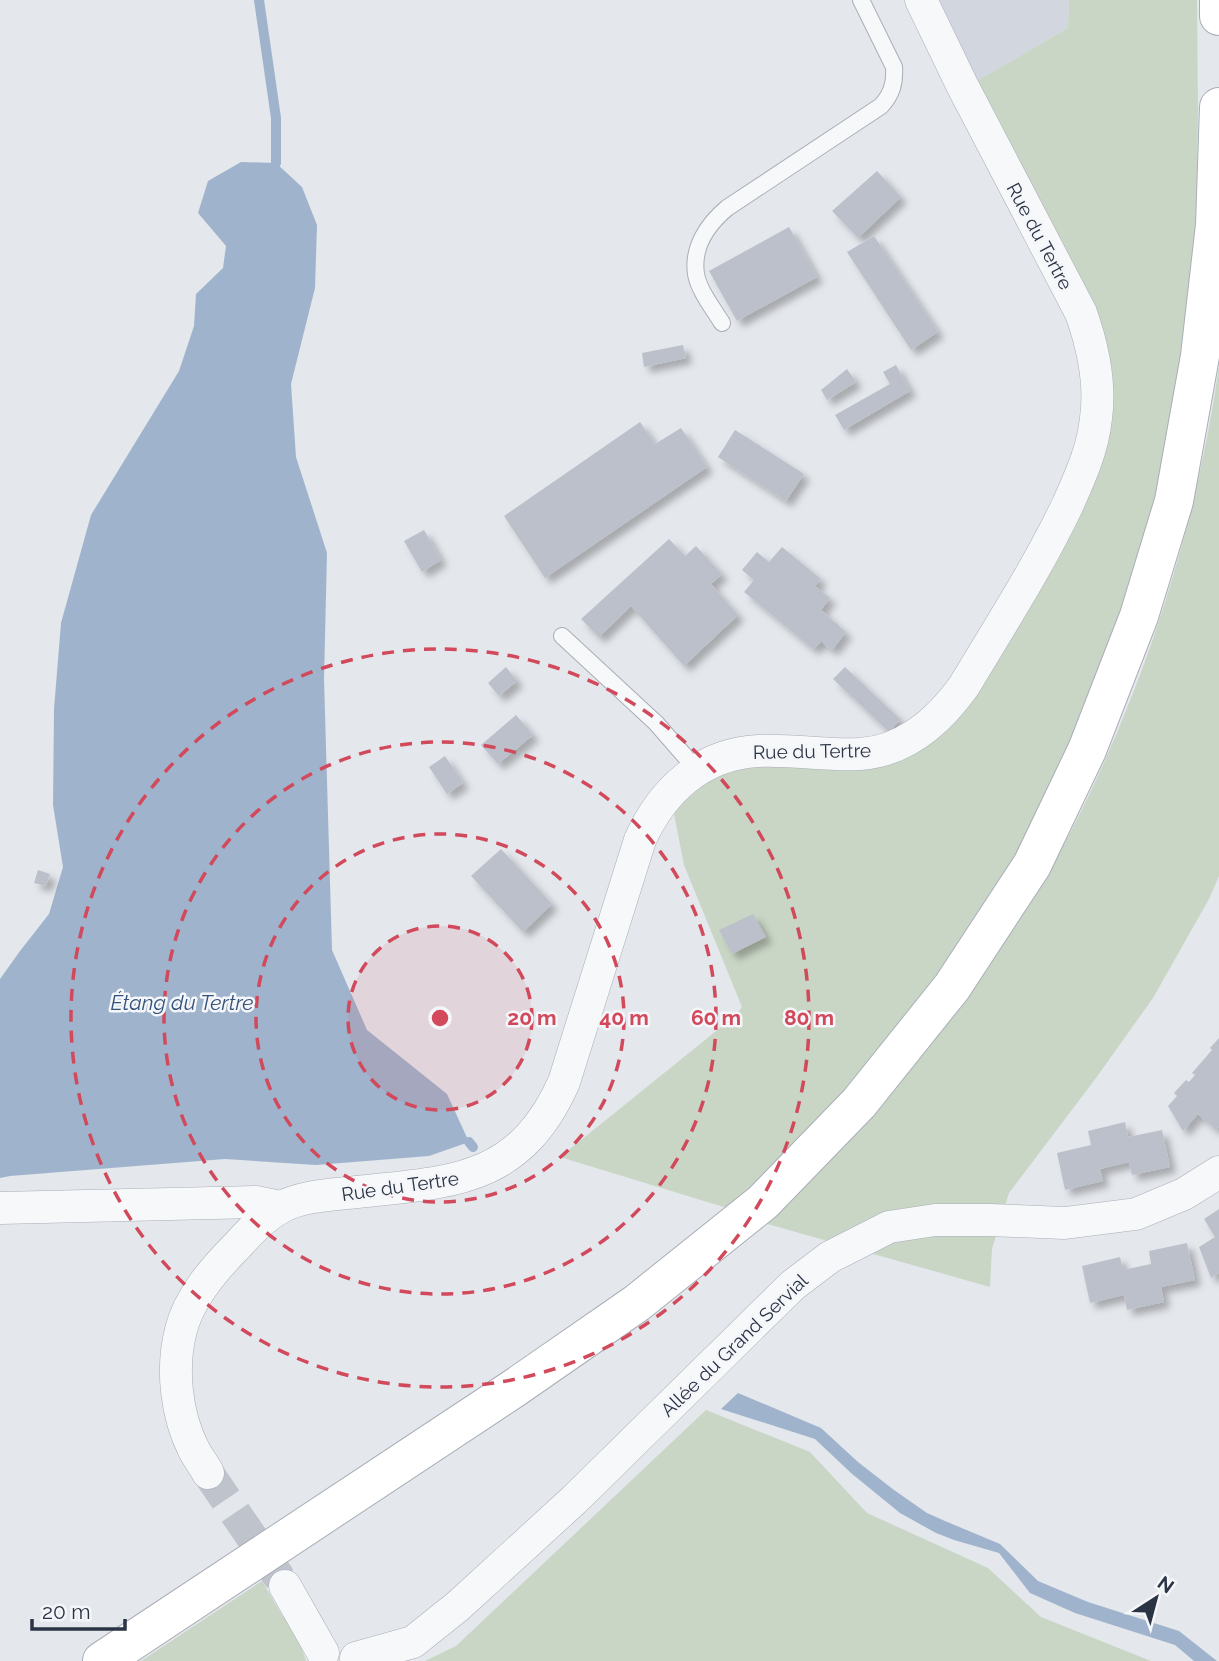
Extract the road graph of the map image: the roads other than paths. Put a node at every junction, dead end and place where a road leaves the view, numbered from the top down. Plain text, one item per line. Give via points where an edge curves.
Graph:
1 (861, 0) edge
2 (921, 0) edge
3 (1219, 0) edge
4 (1219, 16) edge
5 (1219, 107) edge
6 (722, 323) dead end
7 (562, 636) dead end
8 (697, 770) junction
9 (1219, 1172) edge
10 (280, 1207) junction
11 (0, 1208) edge
12 (208, 1473) tunnel mouth
13 (285, 1586) tunnel mouth
14 (320, 1657) edge
15 (357, 1660) edge
16 (102, 1661) edge

1 - 6 lane via 894,67 892,89 881,106 714,219 699,247 696,275
2 - 8 street, Rue du Tertre via 1081,313 1098,388 1091,447 1051,539 964,687 932,723 878,751 757,751
3 - 4 main road
5 - 16 main road via 1215,225 1200,356 1171,514 1139,616 1087,750 1032,864 952,987 859,1103 763,1202 637,1303
7 - 8 lane via 656,723
8 - 10 street, Rue du Tertre via 663,800 640,840 564,1082 543,1123 528,1140 467,1177 313,1197
9 - 15 street, Allée du Grand Servial via 1184,1194 1136,1214 1065,1223 934,1220 889,1227 830,1257 793,1285 574,1500 458,1606 413,1642
10 - 11 street via 256,1202
10 - 12 street, Rue du Tertre via 219,1264 181,1329 176,1378 179,1403 194,1450
13 - 14 street
14 - 15 street via 337,1648

